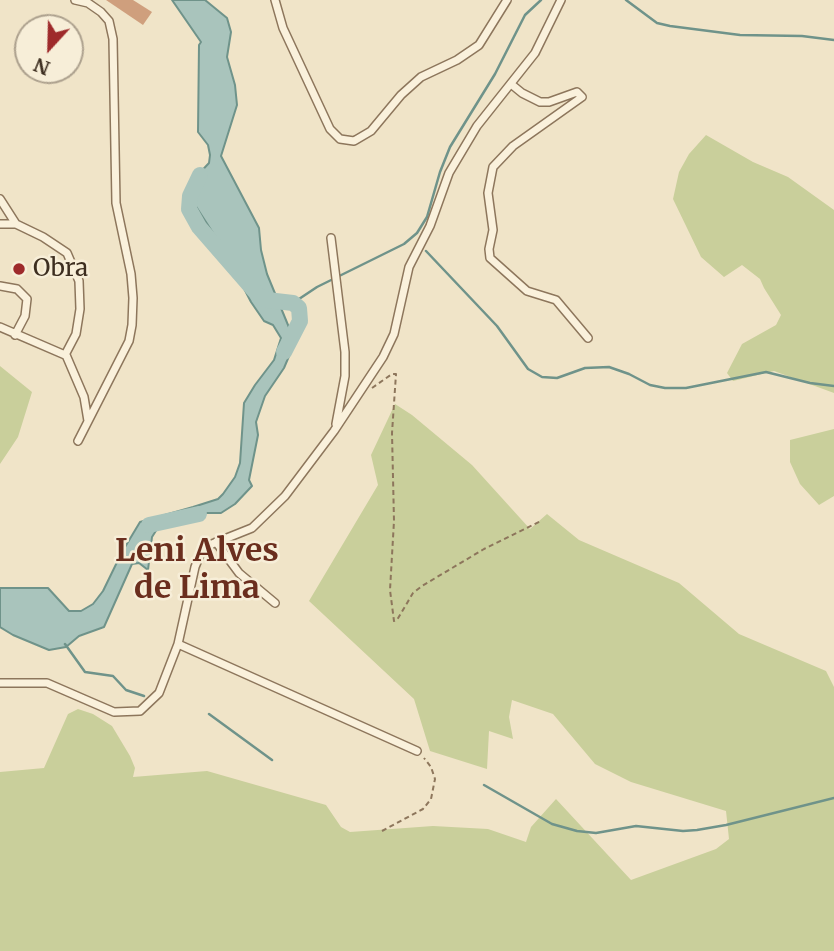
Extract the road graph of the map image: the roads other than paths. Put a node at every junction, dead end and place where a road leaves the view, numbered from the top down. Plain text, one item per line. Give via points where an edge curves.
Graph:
1 (75, 0) edge
2 (275, 0) edge
3 (507, 0) edge
4 (561, 0) edge
5 (511, 84) junction
6 (0, 199) edge
7 (0, 224) edge
8 (16, 224) junction
9 (331, 238) dead end
10 (0, 286) edge
11 (0, 327) edge
12 (15, 335) junction
13 (588, 338) dead end
14 (66, 355) junction
15 (88, 421) junction
16 (334, 431) junction
17 (78, 441) dead end
18 (216, 542) junction
19 (275, 603) dead end
20 (178, 643) junction
21 (0, 684) edge
22 (417, 751) road end

1 - 15 street via 101,12 109,21 113,40 116,203 134,298 129,341
2 - 3 street via 283,28 330,130 348,141 365,136 421,76 468,54
4 - 5 street via 535,53
5 - 13 street via 540,102 579,92 582,97 513,146 493,167 488,193 493,230 490,258 529,292 556,300
5 - 16 street via 477,126 449,173 409,267 394,334
6 - 8 street
7 - 8 street
8 - 14 street via 67,253 75,268 80,309
9 - 16 street via 345,376
10 - 12 street via 17,289 27,299
11 - 12 street
12 - 14 street
14 - 15 street
15 - 17 street
16 - 18 street via 262,520
18 - 19 street via 239,573
18 - 20 street via 197,559
20 - 21 street via 159,693 140,711 114,712 47,683
20 - 22 street

